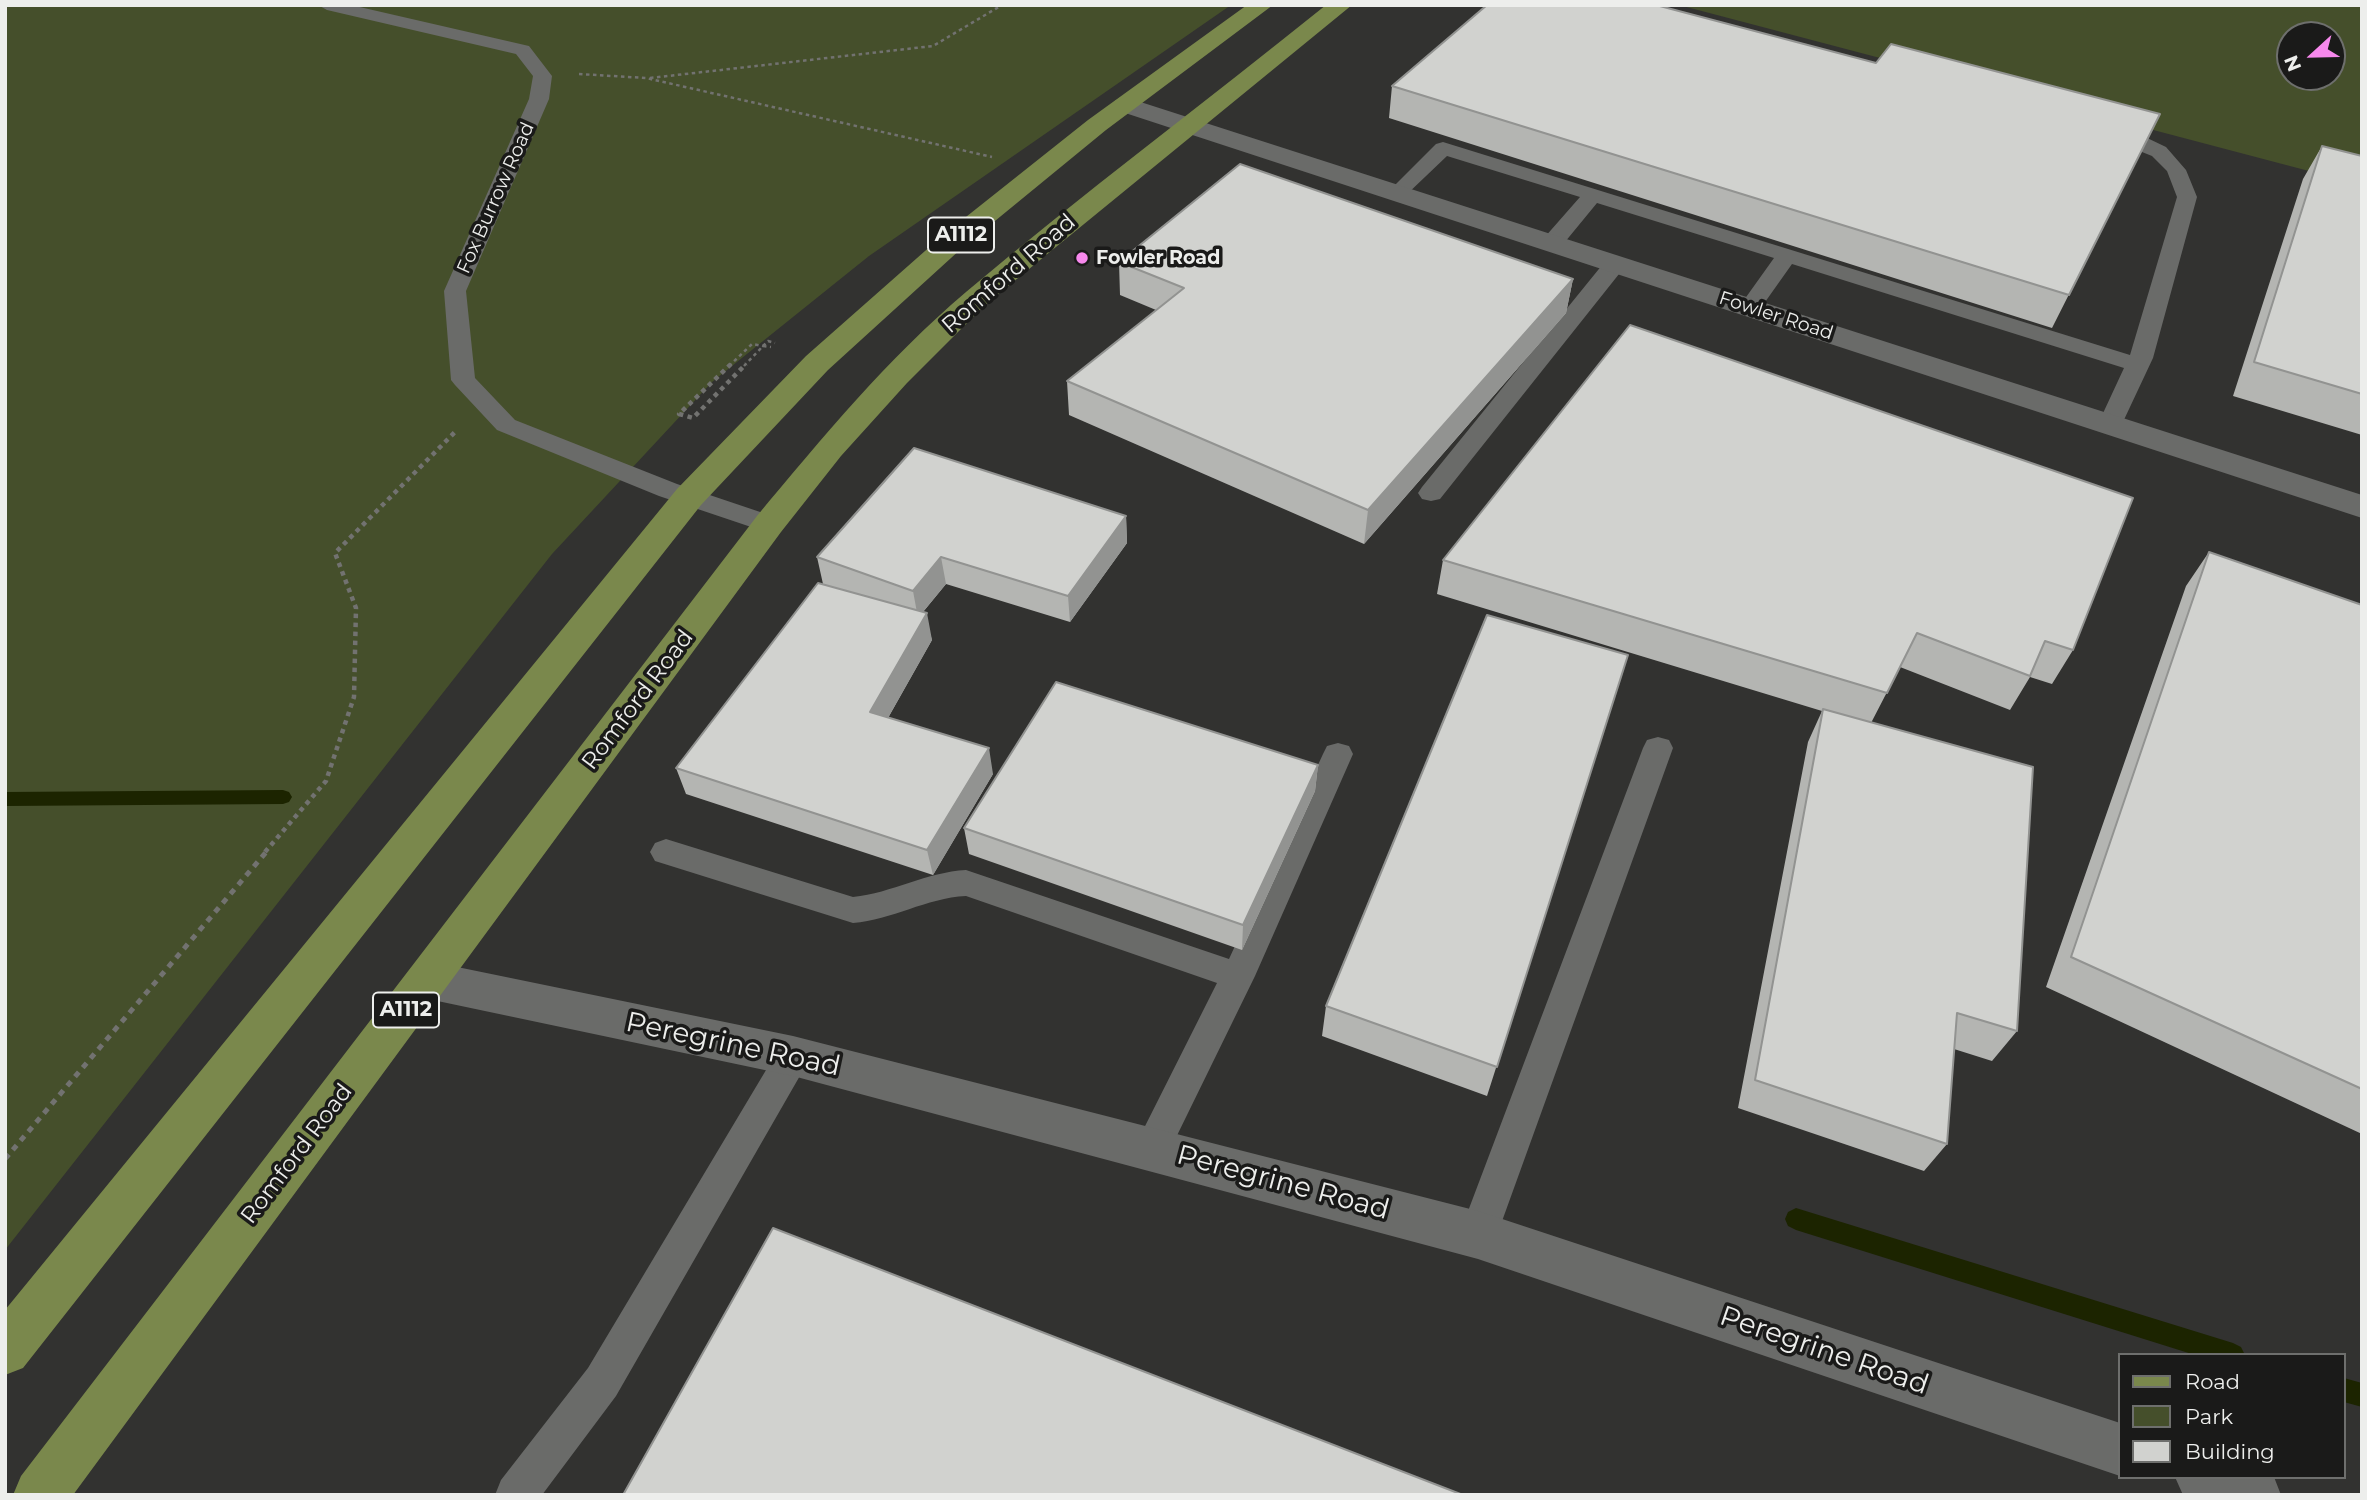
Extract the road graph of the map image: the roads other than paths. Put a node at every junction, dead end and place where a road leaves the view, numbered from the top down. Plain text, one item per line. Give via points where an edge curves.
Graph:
1 (327, 5) edge
2 (1262, 5) edge
3 (1341, 5) edge
4 (1125, 105) junction
5 (1190, 126) junction
6 (2091, 127) edge
7 (1397, 193) junction
8 (1592, 195) junction
9 (1552, 243) junction
10 (1787, 256) junction
11 (1615, 264) junction
12 (1750, 307) junction
13 (2138, 365) junction
14 (2110, 424) junction
15 (1431, 493) dead end
16 (689, 497) junction
17 (2362, 507) edge
18 (769, 524) junction
19 (1658, 748) dead end
20 (1338, 754) dead end
21 (666, 852) dead end
22 (1237, 976) junction
23 (428, 980) junction
24 (793, 1056) junction
25 (1152, 1148) junction
26 (1478, 1235) junction
27 (5, 1350) edge
28 (2118, 1449) edge
29 (2208, 1479) edge
30 (40, 1495) edge
31 (516, 1495) edge
32 (2254, 1495) edge

1 - 16 lane, Fox Burrow Road via 522,50 543,76 539,99 455,291 463,380 506,425
2 - 4 main road, A1112
3 - 5 main road, Romford Road / A1112
4 - 5 street, Fowler Road
4 - 16 main road, A1112 via 891,295 817,363
5 - 7 street, Fowler Road
5 - 18 main road, Romford Road / A1112 via 975,299 888,385
6 - 13 lane via 2155,146 2184,185 2187,197
7 - 8 lane via 1443,148
7 - 9 street, Fowler Road
8 - 9 lane
8 - 10 lane
9 - 11 street, Fowler Road
10 - 12 lane
10 - 13 lane
11 - 12 street, Fowler Road
11 - 15 lane
12 - 14 street, Fowler Road
13 - 14 lane
14 - 17 street, Fowler Road
16 - 18 lane, Fox Burrow Road
16 - 27 main road, A1112
18 - 23 main road, Romford Road / A1112
19 - 26 lane
20 - 22 lane
21 - 22 lane via 853,910 872,909 946,883 966,883
22 - 25 lane
23 - 24 street, Peregrine Road
23 - 30 main road, Romford Road / A1112
24 - 25 street, Peregrine Road
24 - 31 lane via 602,1382
25 - 26 street, Peregrine Road
26 - 28 street, Peregrine Road
29 - 32 street

